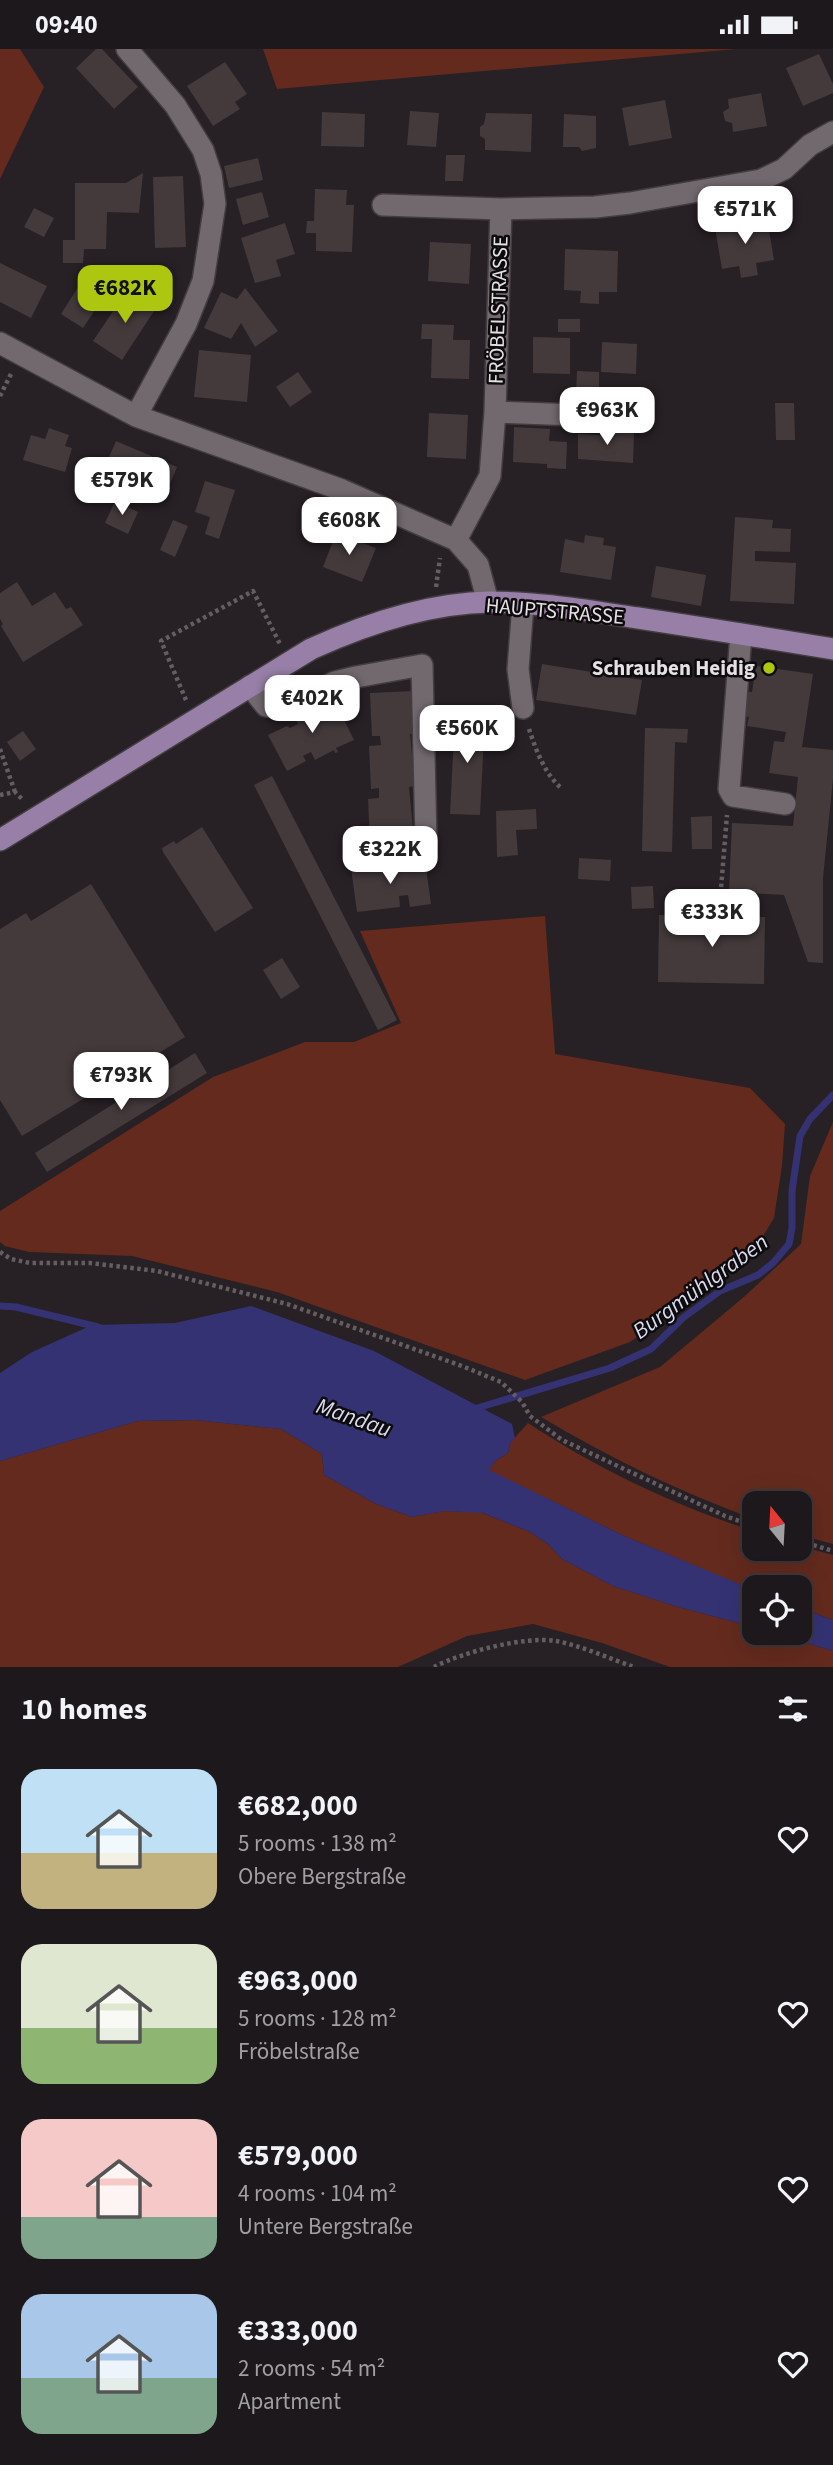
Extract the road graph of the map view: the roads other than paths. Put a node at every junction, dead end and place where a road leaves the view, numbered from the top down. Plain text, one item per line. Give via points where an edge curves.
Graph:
1 (127, 49) edge
2 (833, 132) edge
3 (383, 205) dead end
4 (501, 209) junction
5 (0, 342) edge
6 (495, 412) junction
7 (136, 416) junction
8 (603, 416) dead end
9 (456, 540) junction
10 (488, 602) junction
11 (523, 604) junction
12 (741, 634) junction
13 (833, 649) edge
14 (250, 686) junction
15 (523, 708) road end
16 (785, 804) dead end
17 (0, 840) edge
18 (407, 846) dead end

1 - 7 street via 176,105 203,150 215,204 203,281 186,324
2 - 4 street, FRÖBELSTRASSE via 784,169 761,180 595,207
3 - 4 street, FRÖBELSTRASSE
4 - 6 street, FRÖBELSTRASSE
5 - 7 street
6 - 8 street, FRÖBELSTRASSE
6 - 9 street, FRÖBELSTRASSE via 490,476
7 - 9 street via 331,486
9 - 10 street via 478,565
10 - 11 main road, HAUPTSTRASSE
10 - 14 main road, HAUPTSTRASSE via 438,608 342,635
11 - 12 main road, HAUPTSTRASSE
11 - 15 street via 518,669
12 - 13 main road, HAUPTSTRASSE
12 - 16 street via 729,789 733,796
14 - 17 main road, HAUPTSTRASSE
14 - 18 street via 266,706 279,708 335,682 422,666 426,842

